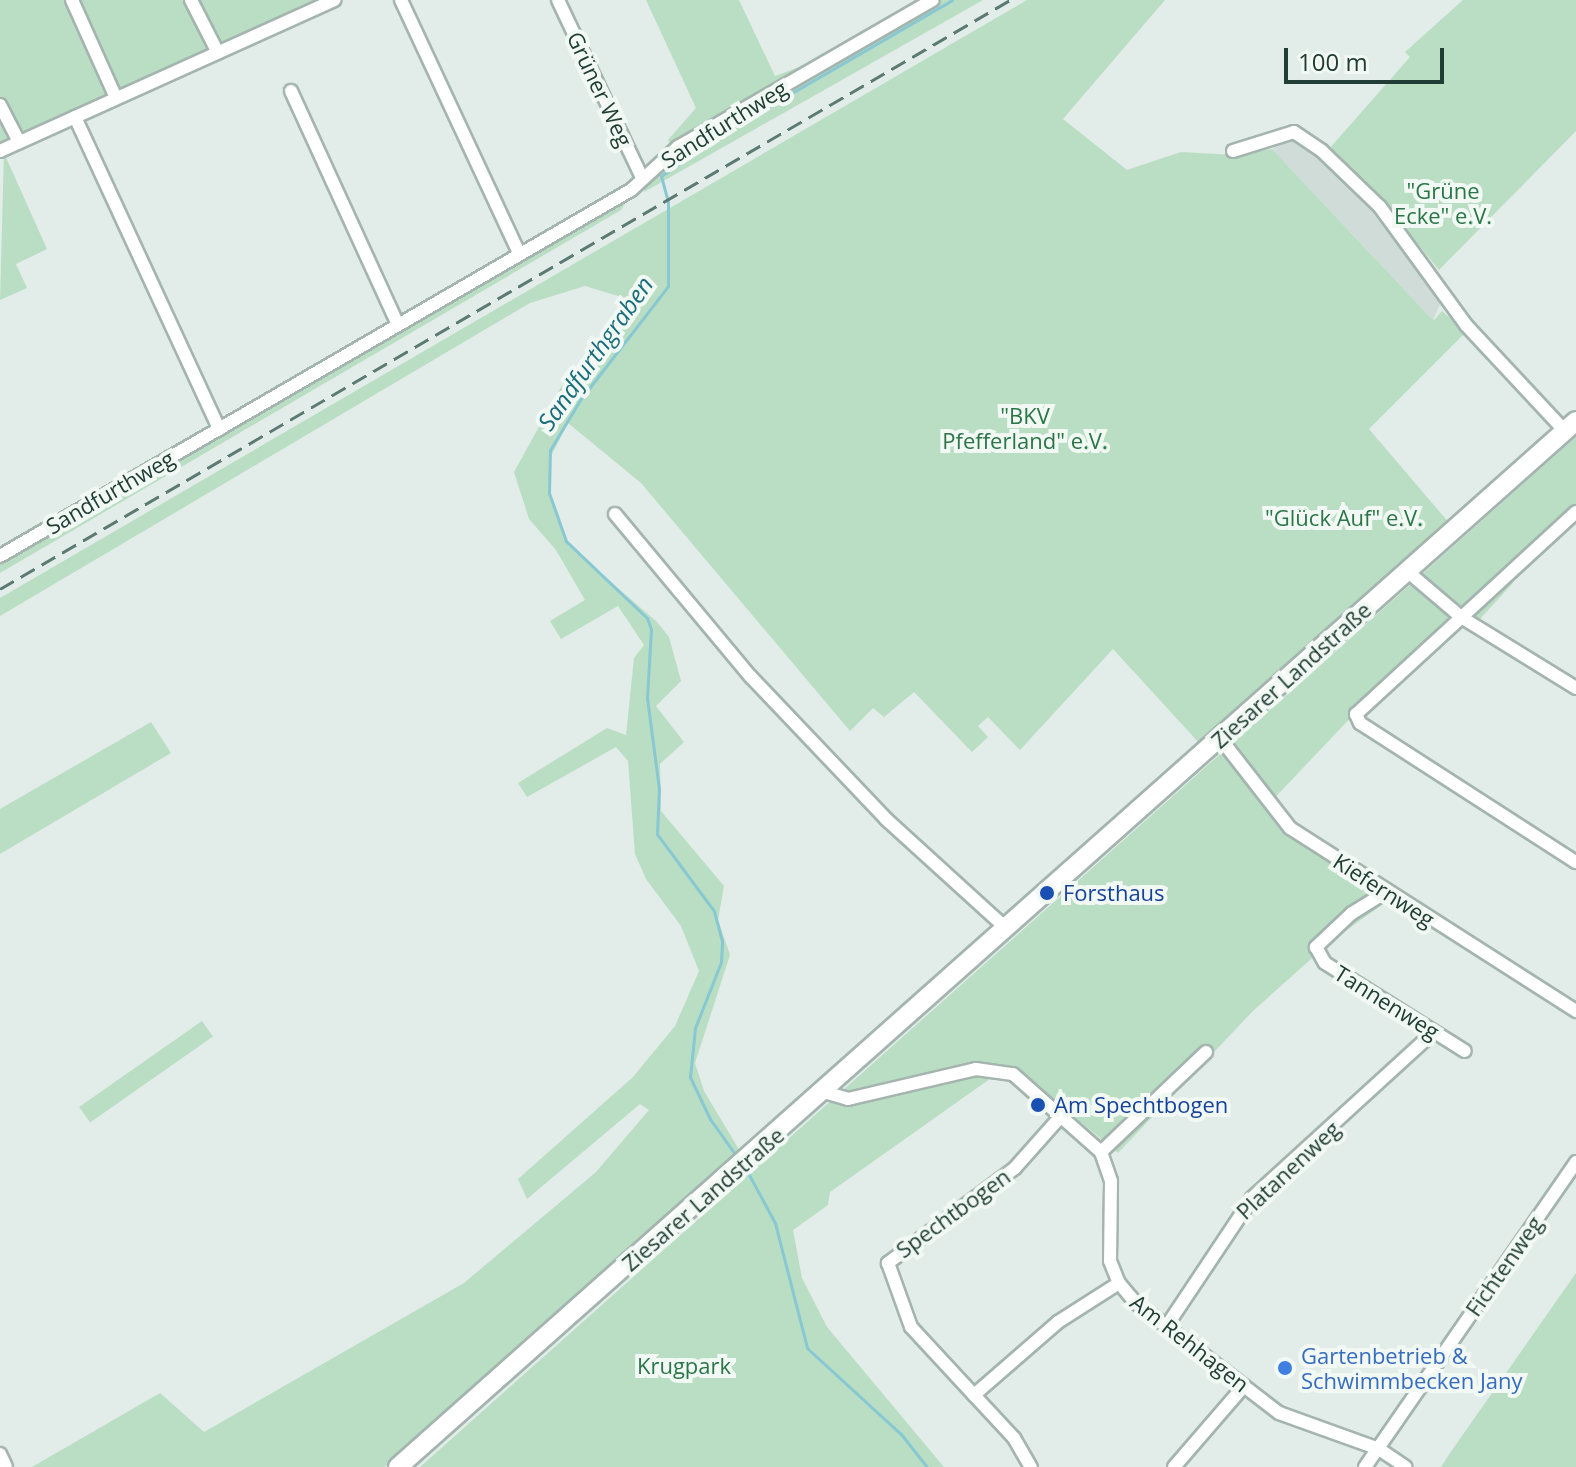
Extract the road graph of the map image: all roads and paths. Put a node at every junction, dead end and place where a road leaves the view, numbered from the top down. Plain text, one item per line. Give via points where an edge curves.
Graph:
1 (72, 0) edge
2 (191, 0) edge
3 (334, 0) edge
4 (401, 0) edge
5 (558, 0) edge
6 (933, 0) edge
7 (309, 5) edge
8 (218, 53) junction
9 (291, 91) dead end
10 (116, 98) junction
11 (0, 105) edge
12 (75, 117) junction
13 (19, 142) junction
14 (0, 151) edge
15 (1233, 151) dead end
16 (642, 178) junction
17 (519, 253) junction
18 (398, 325) junction
19 (1571, 426) edge
20 (219, 429) junction
21 (1576, 512) edge
22 (615, 514) dead end
23 (0, 556) edge
24 (1407, 571) junction
25 (1461, 617) junction
26 (1576, 688) edge
27 (1220, 738) junction
28 (1576, 862) edge
29 (1386, 892) junction
30 (1007, 929) junction
31 (1576, 1011) edge
32 (1434, 1032) junction
33 (1465, 1051) dead end
34 (1206, 1052) dead end
35 (824, 1092) junction
36 (1062, 1115) junction
37 (1101, 1152) junction
38 (1576, 1162) edge
39 (1119, 1283) junction
40 (1166, 1327) junction
41 (1244, 1386) junction
42 (974, 1395) junction
43 (1379, 1449) junction
44 (0, 1454) edge
45 (6, 1467) edge
46 (398, 1467) edge
47 (1031, 1467) edge
48 (1174, 1467) edge
49 (1365, 1467) edge
50 (1406, 1467) edge

1 - 10 street
2 - 8 street
3 - 7 street
4 - 17 street
5 - 16 street, Grüner Weg
6 - 16 street, Sandfurthweg via 678,147
7 - 8 street
8 - 10 street
9 - 18 street
10 - 12 street
11 - 13 street
12 - 13 street
12 - 20 street
13 - 14 street
15 - 19 street via 1294,132 1322,151 1380,207 1466,325
16 - 17 street, Sandfurthweg via 631,190
17 - 18 street, Sandfurthweg
18 - 20 street, Sandfurthweg
19 - 24 main road, Ziesarer Landstraße
20 - 23 street, Sandfurthweg
21 - 25 street
22 - 30 street via 772,698 894,827
24 - 25 street
24 - 27 main road, Ziesarer Landstraße
25 - 26 street
25 - 28 street via 1356,714 1360,723
27 - 29 street, Kiefernweg via 1278,817
27 - 30 main road, Ziesarer Landstraße
29 - 31 street, Kiefernweg
29 - 32 street, Tannenweg via 1352,913 1316,947 1325,963
30 - 35 main road, Ziesarer Landstraße
32 - 33 street, Tannenweg
32 - 40 street, Platanenweg via 1252,1198
34 - 37 street
35 - 36 street via 848,1099 951,1074 996,1069 1013,1074
35 - 46 main road, Ziesarer Landstraße
36 - 37 street
36 - 42 street, Spechtbogen via 1015,1168 888,1263 911,1327
37 - 39 street, Am Rehhagen via 1111,1181 1108,1249
38 - 43 street, Fichtenweg
39 - 40 street, Am Rehhagen
39 - 42 street via 1058,1322
40 - 41 street, Am Rehhagen
41 - 43 street, Am Rehhagen via 1292,1420
41 - 48 street
42 - 47 street, Spechtbogen via 1014,1438
43 - 49 street, Fichtenweg
43 - 50 street, Am Rehhagen
44 - 45 street

